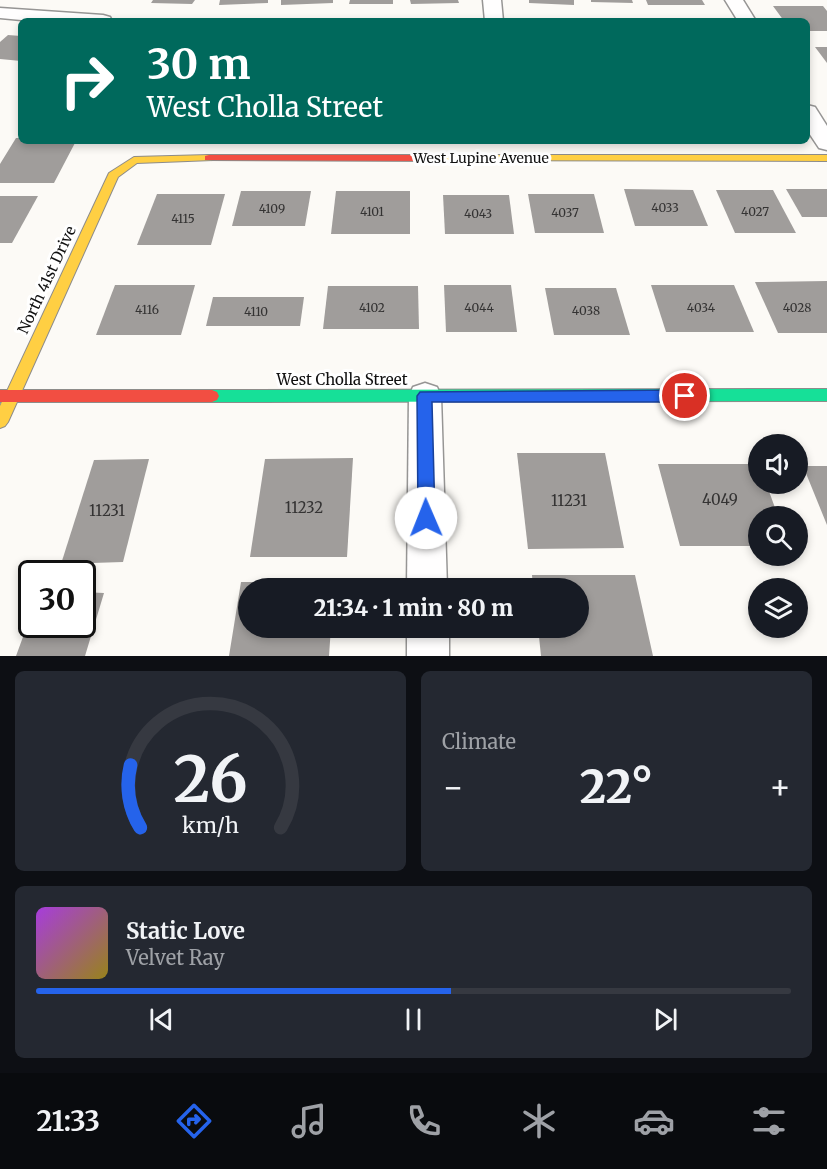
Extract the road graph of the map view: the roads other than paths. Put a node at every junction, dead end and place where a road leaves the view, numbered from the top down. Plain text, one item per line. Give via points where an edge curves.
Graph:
1 (492, 0) edge
2 (734, 0) edge
3 (0, 13) edge
4 (65, 18) edge
5 (494, 18) edge
6 (745, 18) edge
7 (810, 117) edge
8 (827, 143) edge
9 (827, 158) edge
10 (134, 160) joint
11 (827, 395) edge
12 (6, 396) edge
13 (425, 396) junction
14 (0, 422) edge
15 (427, 578) edge
16 (428, 638) edge
17 (428, 656) edge

1 - 5 street
2 - 6 street
3 - 4 street
7 - 8 street
9 - 10 street, West Lupine Avenue
10 - 12 street, North 41st Drive via 113,175
11 - 13 street, West Cholla Street
12 - 13 street, West Cholla Street
12 - 14 street, North 41st Drive
13 - 15 street
16 - 17 street

